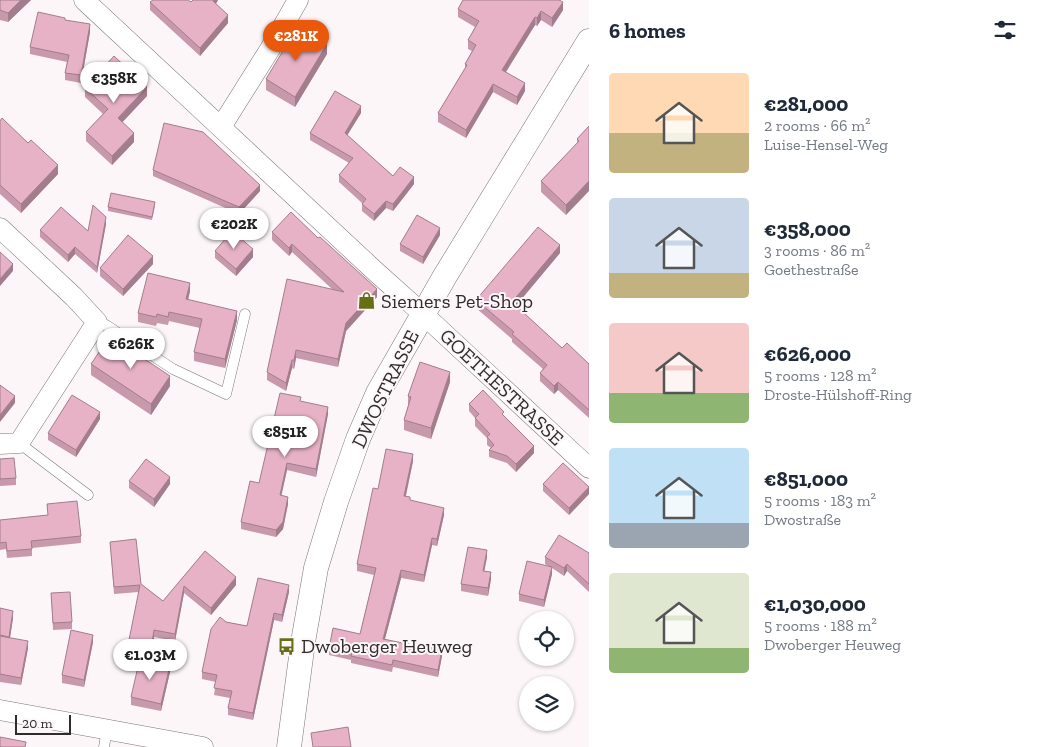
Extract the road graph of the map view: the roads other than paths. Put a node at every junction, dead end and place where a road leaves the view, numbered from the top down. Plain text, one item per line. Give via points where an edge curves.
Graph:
1 (84, 0) edge
2 (298, 0) edge
3 (589, 42) edge
4 (221, 127) junction
5 (0, 228) edge
6 (245, 314) dead end
7 (423, 314) junction
8 (97, 322) junction
9 (10, 444) edge
10 (589, 468) edge
11 (88, 495) dead end
12 (0, 710) edge
13 (106, 738) edge
14 (203, 747) edge
15 (290, 747) edge

1 - 4 street, GOETHESTRASSE
2 - 4 street
3 - 7 street, DWOSTRASSE
4 - 7 street, GOETHESTRASSE
5 - 8 street
6 - 8 lane via 226,394 174,369 106,324
7 - 10 street, GOETHESTRASSE
7 - 15 street, DWOSTRASSE via 378,394 336,502 316,568
8 - 9 street
9 - 11 lane
12 - 13 street
13 - 14 street

